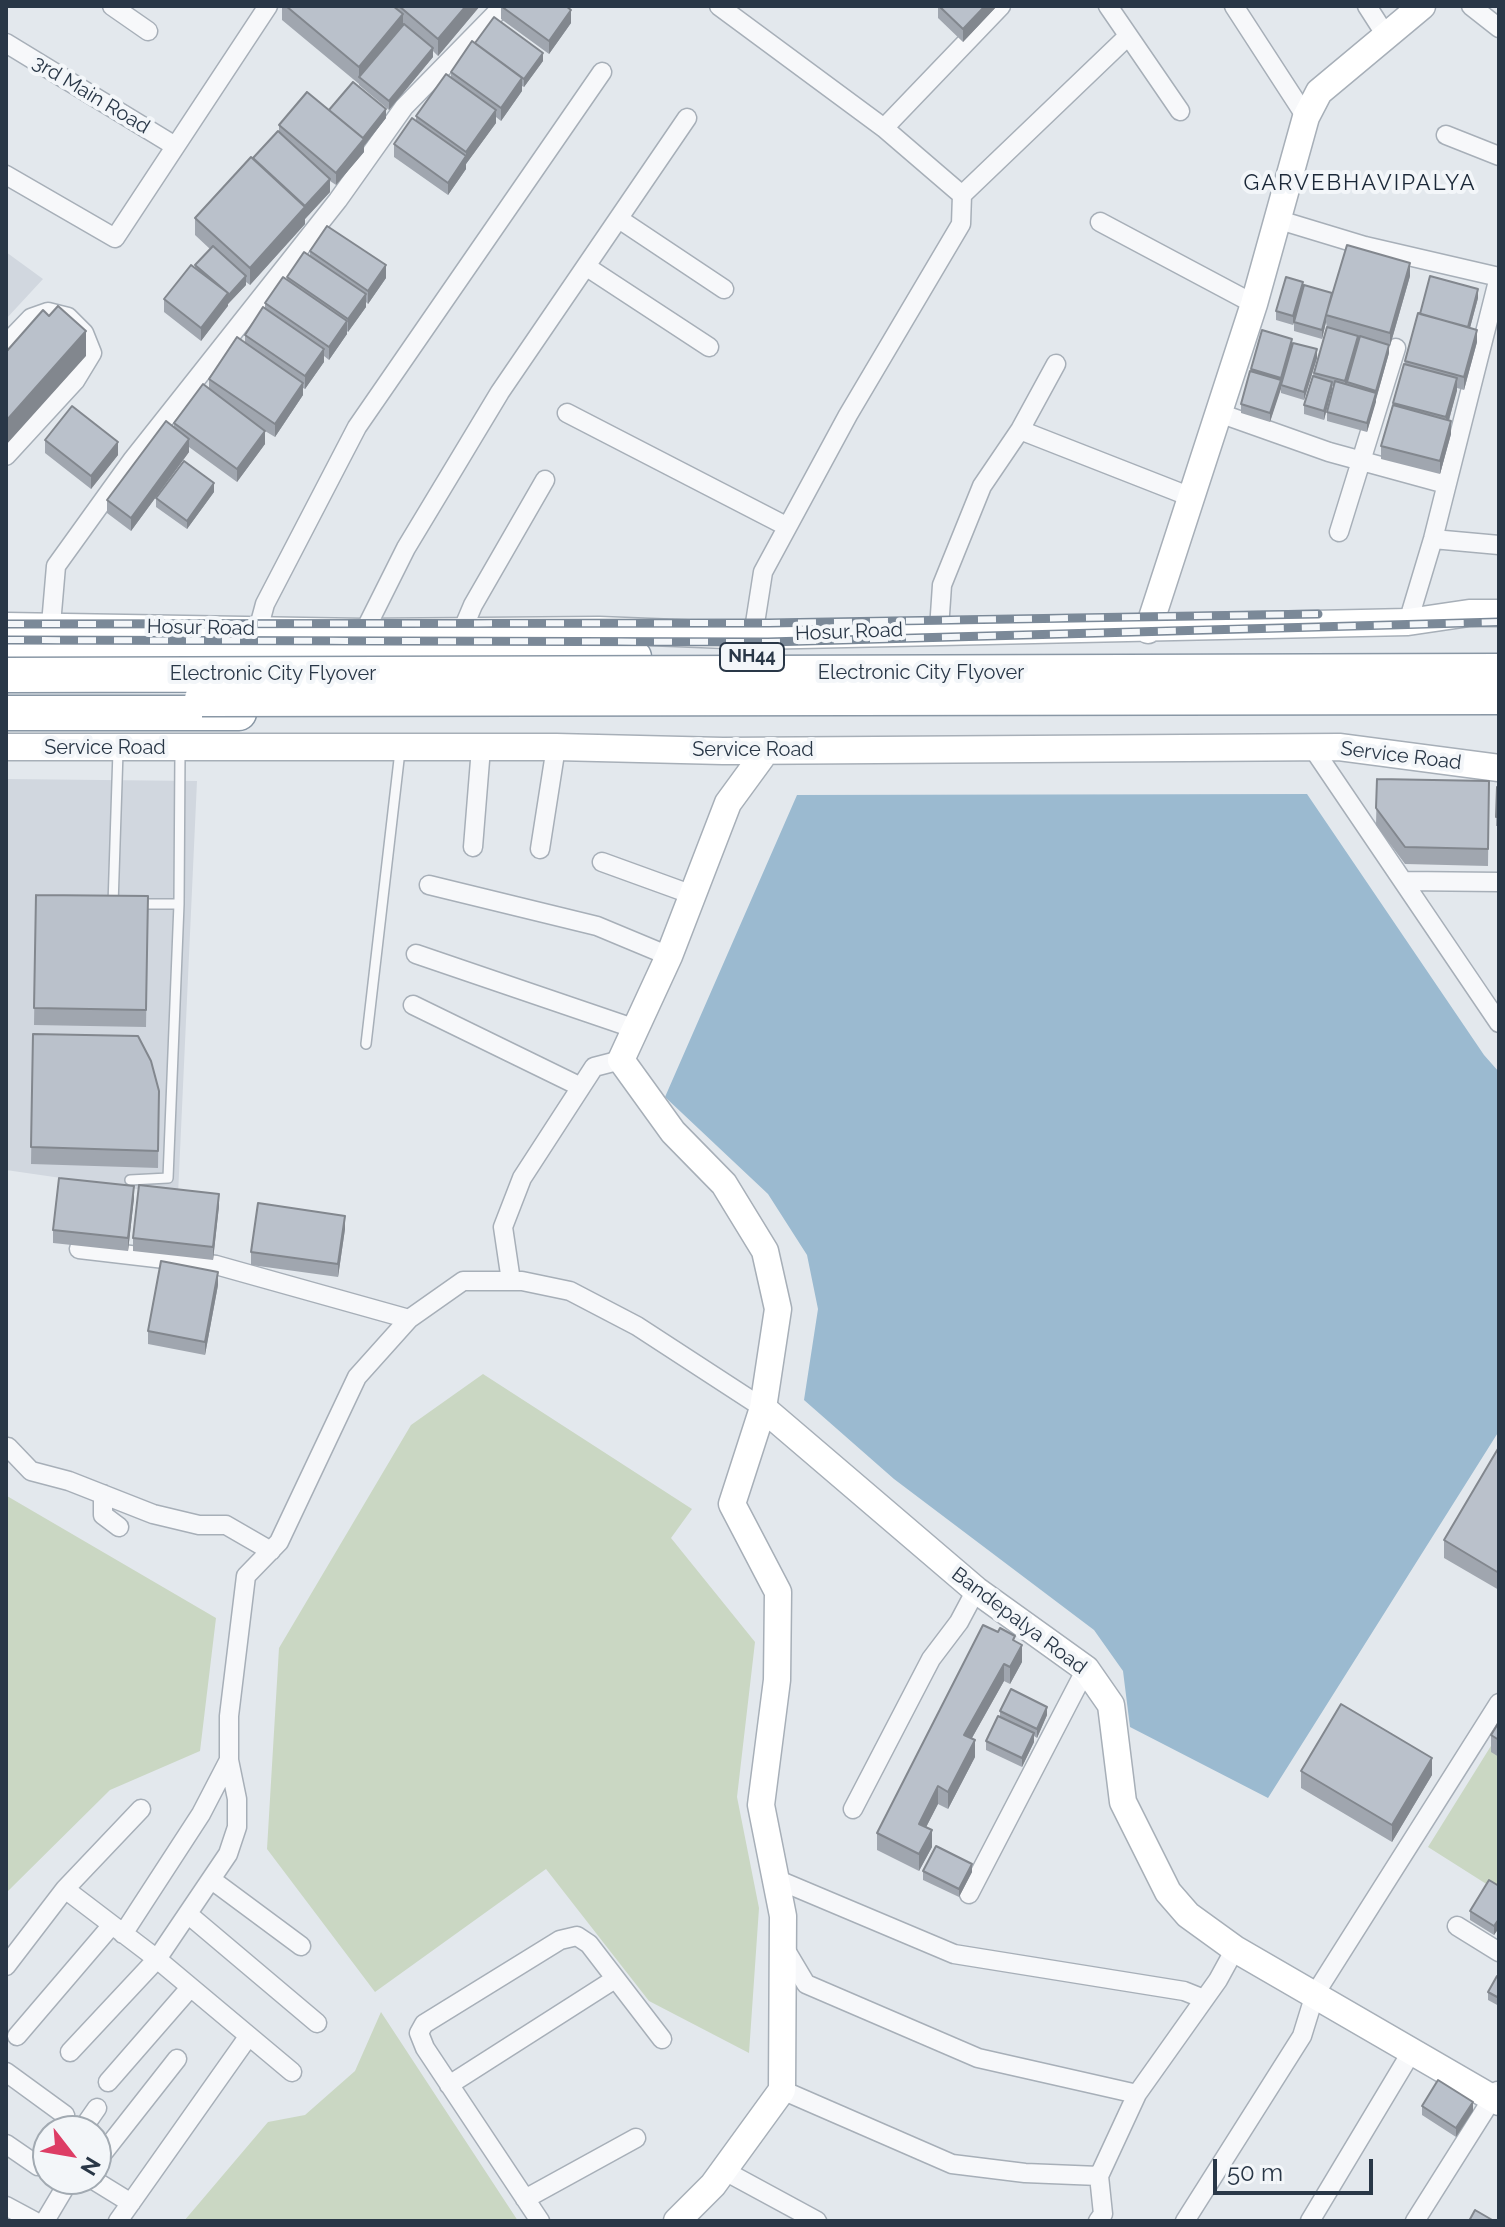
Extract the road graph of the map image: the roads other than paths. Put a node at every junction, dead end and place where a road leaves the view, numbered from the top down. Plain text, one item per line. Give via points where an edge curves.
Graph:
1 (112, 6) edge
2 (268, 6) edge
3 (719, 6) edge
4 (1001, 6) edge
5 (1108, 6) edge
6 (1234, 6) edge
7 (1367, 6) edge
8 (1422, 6) edge
9 (1471, 6) edge
10 (501, 8) edge
11 (1499, 28) edge
12 (148, 31) dead end
13 (1385, 34) junction
14 (1127, 37) junction
15 (6, 43) edge
16 (602, 72) dead end
17 (1180, 111) dead end
18 (1306, 117) junction
19 (687, 118) dead end
20 (884, 128) junction
21 (1446, 135) dead end
22 (175, 146) junction
23 (1499, 156) edge
24 (6, 175) edge
25 (962, 195) junction
26 (619, 219) junction
27 (1276, 219) junction
28 (1100, 222) dead end
29 (587, 267) junction
30 (1499, 277) edge
31 (724, 289) dead end
32 (1254, 304) junction
33 (1491, 342) edge
34 (6, 344) edge
35 (709, 347) dead end
36 (1396, 348) dead end
37 (1056, 364) dead end
38 (567, 413) dead end
39 (1219, 413) junction
40 (1020, 430) junction
41 (6, 456) edge
42 (1361, 461) junction
43 (545, 480) dead end
44 (1446, 484) junction
45 (1191, 497) junction
46 (786, 526) junction
47 (1339, 532) dead end
48 (1433, 539) junction
49 (1499, 545) edge
50 (1499, 613) edge
51 (1408, 622) junction
52 (6, 626) edge
53 (939, 629) junction
54 (258, 630) junction
55 (1148, 630) junction
56 (462, 631) junction
57 (364, 632) junction
58 (49, 641) junction
59 (760, 646) junction
60 (6, 656) edge
61 (1499, 656) edge
62 (1499, 671) edge
63 (6, 675) edge
64 (1499, 697) edge
65 (6, 700) edge
66 (1499, 711) edge
67 (6, 713) edge
68 (766, 714) junction
69 (6, 747) edge
70 (556, 747) junction
71 (1312, 747) junction
72 (118, 748) junction
73 (180, 748) junction
74 (400, 748) junction
75 (481, 748) junction
76 (723, 751) junction
77 (766, 751) junction
78 (1499, 768) edge
79 (728, 803) junction
80 (473, 847) dead end
81 (540, 849) dead end
82 (602, 862) dead end
83 (1403, 881) junction
84 (1499, 882) edge
85 (429, 885) dead end
86 (693, 895) junction
87 (179, 904) junction
88 (97, 905) edge
89 (113, 905) junction
90 (416, 954) dead end
91 (669, 956) junction
92 (413, 1005) dead end
93 (1493, 1005) edge
94 (1499, 1023) edge
95 (633, 1028) junction
96 (366, 1044) dead end
97 (621, 1060) junction
98 (581, 1087) junction
99 (130, 1180) dead end
100 (79, 1249) edge
101 (511, 1281) junction
102 (409, 1319) junction
103 (763, 1408) junction
104 (8, 1447) edge
105 (103, 1494) junction
106 (119, 1527) dead end
107 (271, 1551) junction
108 (976, 1590) junction
109 (1086, 1669) junction
110 (1499, 1703) edge
111 (229, 1760) junction
112 (141, 1809) dead end
113 (853, 1809) dead end
114 (776, 1879) junction
115 (212, 1880) junction
116 (65, 1889) junction
117 (969, 1894) dead end
118 (189, 1915) junction
119 (1457, 1926) dead end
120 (117, 1930) junction
121 (783, 1945) junction
122 (301, 1946) dead end
123 (1235, 1949) junction
124 (1499, 1952) edge
125 (157, 1959) junction
126 (6, 1966) edge
127 (615, 1979) junction
128 (189, 1989) junction
129 (1315, 1994) junction
130 (1204, 1999) junction
131 (317, 2023) dead end
132 (17, 2036) dead end
133 (248, 2037) junction
134 (662, 2039) dead end
135 (1412, 2051) junction
136 (70, 2052) dead end
137 (177, 2059) dead end
138 (6, 2072) edge
139 (292, 2072) dead end
140 (108, 2082) dead end
141 (449, 2085) junction
142 (782, 2090) junction
143 (1137, 2094) junction
144 (1497, 2096) edge
145 (97, 2108) dead end
146 (65, 2115) dead end
147 (92, 2115) edge
148 (636, 2138) dead end
149 (112, 2142) edge
150 (6, 2144) edge
151 (32, 2162) edge
152 (723, 2170) junction
153 (1099, 2176) junction
154 (112, 2191) edge
155 (60, 2195) edge
156 (525, 2199) junction
157 (131, 2203) junction
158 (6, 2206) edge
159 (681, 2220) edge
160 (34, 2221) edge
161 (45, 2221) edge
162 (118, 2221) edge
163 (540, 2221) edge
164 (817, 2221) edge
165 (1098, 2221) edge
166 (1185, 2221) edge
167 (1310, 2221) edge
168 (1415, 2221) edge

1 - 12 street
2 - 22 street
3 - 20 street
4 - 20 street
5 - 14 street
6 - 18 street
7 - 13 street
8 - 13 street
9 - 11 street
10 - 58 street via 404,107 56,566
13 - 18 street via 1319,92
14 - 17 street
14 - 25 street
15 - 22 street, 3rd Main Road
16 - 54 street via 357,427 265,604
18 - 27 street
19 - 26 street
20 - 25 street
21 - 23 street
22 - 24 street via 115,238
25 - 46 street via 961,224
26 - 29 street
26 - 31 street
27 - 30 street
27 - 32 street
28 - 32 street
29 - 35 street
29 - 57 street via 500,392 406,548
30 - 33 street
32 - 39 street
33 - 44 street
34 - 41 street via 31,318 48,312 68,317 84,333 92,353 75,381
36 - 42 street
37 - 40 street
38 - 46 street
39 - 42 street
39 - 45 street
40 - 45 street
40 - 53 street via 982,486 942,585
42 - 44 street
42 - 47 street
43 - 56 street
44 - 48 street
45 - 55 street
46 - 59 street via 763,572
48 - 49 street
48 - 51 street
50 - 51 street, Hosur Road
51 - 55 street, Hosur Road
52 - 58 street, Hosur Road
53 - 55 street, Hosur Road
53 - 59 street, Hosur Road
54 - 57 street, Hosur Road
54 - 58 street, Hosur Road
56 - 57 street, Hosur Road
56 - 59 street, Hosur Road via 599,630
58 - 59 highway, Hosur Road / NH44
58 - 60 highway, Hosur Road / NH44
59 - 61 highway, Hosur Road / NH44
59 - 68 highway
62 - 63 highway, Electronic City Flyover, bridge
64 - 65 highway, Electronic City Flyover, bridge
66 - 68 highway
67 - 68 highway
69 - 72 street, Service Road
70 - 75 street, Service Road
70 - 76 street, Service Road
70 - 81 street
71 - 77 street, Service Road
71 - 78 street, Service Road
71 - 83 street
72 - 73 street, Service Road
72 - 89 lane
73 - 74 street, Service Road
73 - 87 lane
74 - 75 street, Service Road
74 - 96 lane
75 - 80 street
76 - 77 street, Service Road
76 - 79 street
77 - 79 street
79 - 86 street
82 - 86 street
83 - 84 street
83 - 93 street
85 - 91 street via 597,926
86 - 91 street
87 - 89 lane
87 - 99 lane via 168,1178
88 - 89 lane
90 - 95 street
91 - 95 street
92 - 98 street
93 - 94 street
95 - 97 street
97 - 98 street via 594,1067
97 - 103 street via 673,1132 724,1184 765,1251 778,1309
98 - 101 street via 522,1178 503,1227
100 - 102 street via 216,1265
101 - 102 street via 463,1281
101 - 103 street via 570,1291 637,1326
102 - 107 street via 357,1377
103 - 108 street, Bandepalya Road
103 - 114 street via 732,1504 778,1592 777,1680 761,1805
104 - 105 street via 31,1471
105 - 106 street via 103,1515
105 - 107 street via 153,1514 199,1525 226,1525
107 - 111 street via 246,1576 229,1716
108 - 109 street, Bandepalya Road
108 - 113 street via 931,1659
109 - 117 street
109 - 123 street, Bandepalya Road via 1111,1705 1123,1802 1168,1892 1188,1915
110 - 129 street
111 - 115 street via 237,1827
111 - 120 street via 201,1814
112 - 116 street
114 - 121 street
114 - 130 street via 954,1954 1184,1991
115 - 118 street
115 - 122 street
116 - 120 street
116 - 126 street
118 - 125 street
118 - 131 street
119 - 124 street
120 - 125 street
120 - 132 street
121 - 142 street
121 - 143 street via 806,1984 978,2058
123 - 129 street, Bandepalya Road
123 - 130 street
125 - 128 street
125 - 136 street
127 - 134 street
127 - 141 street
127 - 141 street via 589,1944 577,1936 560,1940 424,2024 419,2033 425,2048
128 - 133 street
128 - 140 street
129 - 135 street, Bandepalya Road
129 - 166 street via 1302,2036
130 - 143 street
133 - 139 street
133 - 157 street
135 - 144 street, Bandepalya Road
135 - 167 street
137 - 149 street
138 - 146 street
141 - 156 street
142 - 152 street
142 - 153 street via 952,2164
143 - 153 street
144 - 168 street
145 - 147 street
148 - 156 street
150 - 151 street
152 - 159 street
152 - 164 street
153 - 165 street via 1103,2214
154 - 157 street
155 - 161 street
156 - 163 street
157 - 162 street
158 - 160 street

